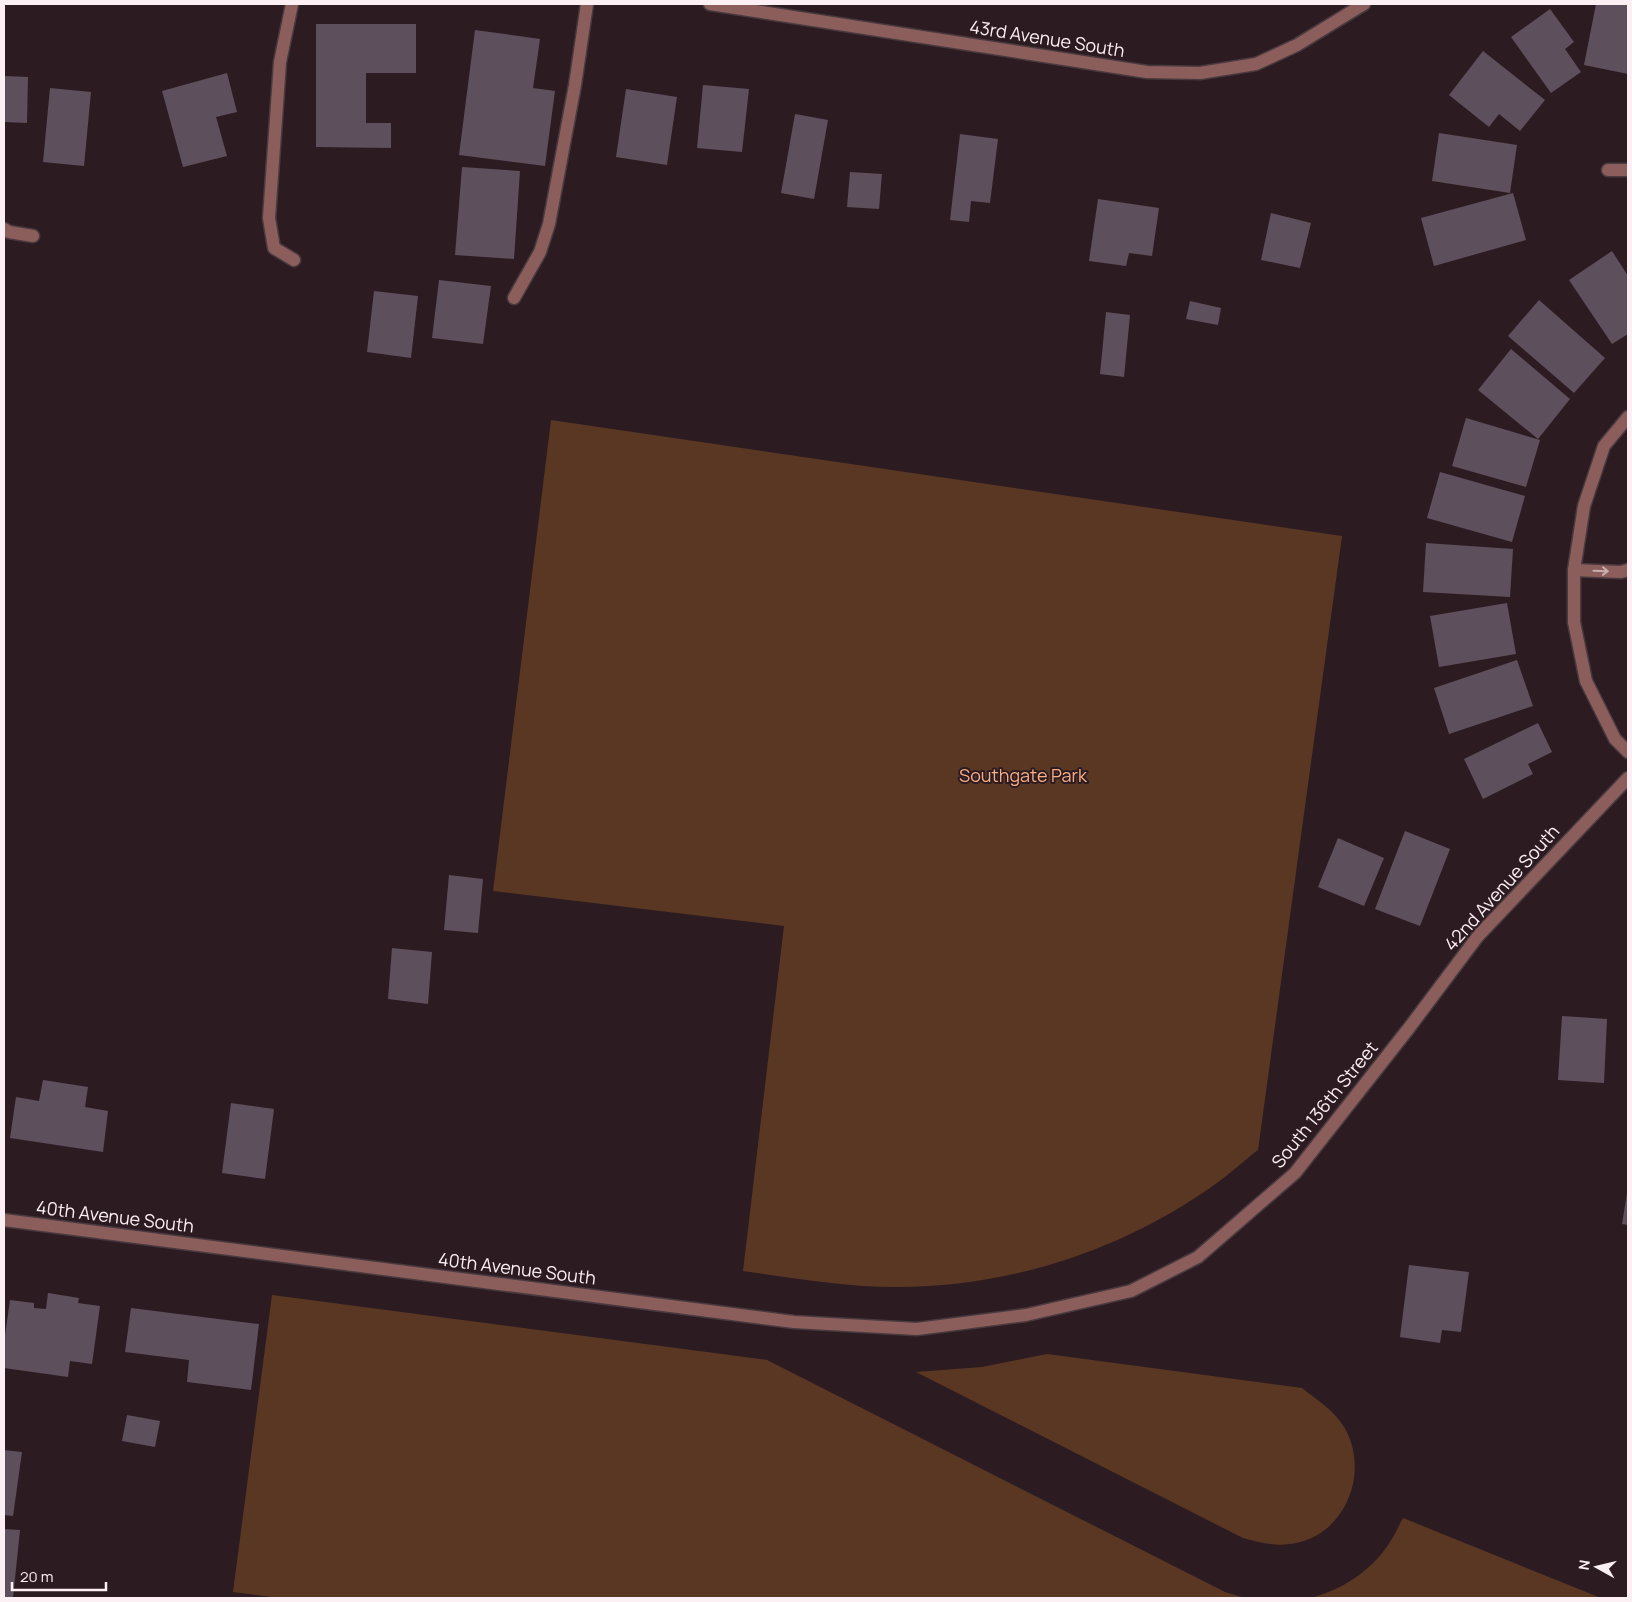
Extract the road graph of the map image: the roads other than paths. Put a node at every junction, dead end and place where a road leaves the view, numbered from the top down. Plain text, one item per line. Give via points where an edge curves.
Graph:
1 (292, 4) edge
2 (587, 4) edge
3 (710, 4) edge
4 (1364, 4) edge
5 (1608, 170) dead end
6 (1628, 170) edge
7 (4, 230) edge
8 (33, 236) dead end
9 (294, 260) dead end
10 (514, 298) dead end
11 (1628, 417) edge
12 (1574, 570) junction
13 (1628, 570) edge
14 (1628, 752) edge
15 (1628, 778) edge
16 (1409, 1028) joint
17 (4, 1220) edge
18 (1026, 1315) joint

1 - 9 street via 280,62 268,218 274,248
2 - 10 street via 549,224 540,252
3 - 4 street, 43rd Avenue South via 1147,72 1200,73 1256,64 1297,45
5 - 6 street
7 - 8 street
11 - 12 street via 1604,446 1584,506
12 -> 13 street
12 - 14 street via 1574,622 1586,681 1615,739
15 - 16 street, 42nd Avenue South via 1478,936
16 - 18 street, South 136th Street via 1295,1173 1198,1257 1131,1291
17 - 18 street, 40th Avenue South via 794,1322 917,1329

